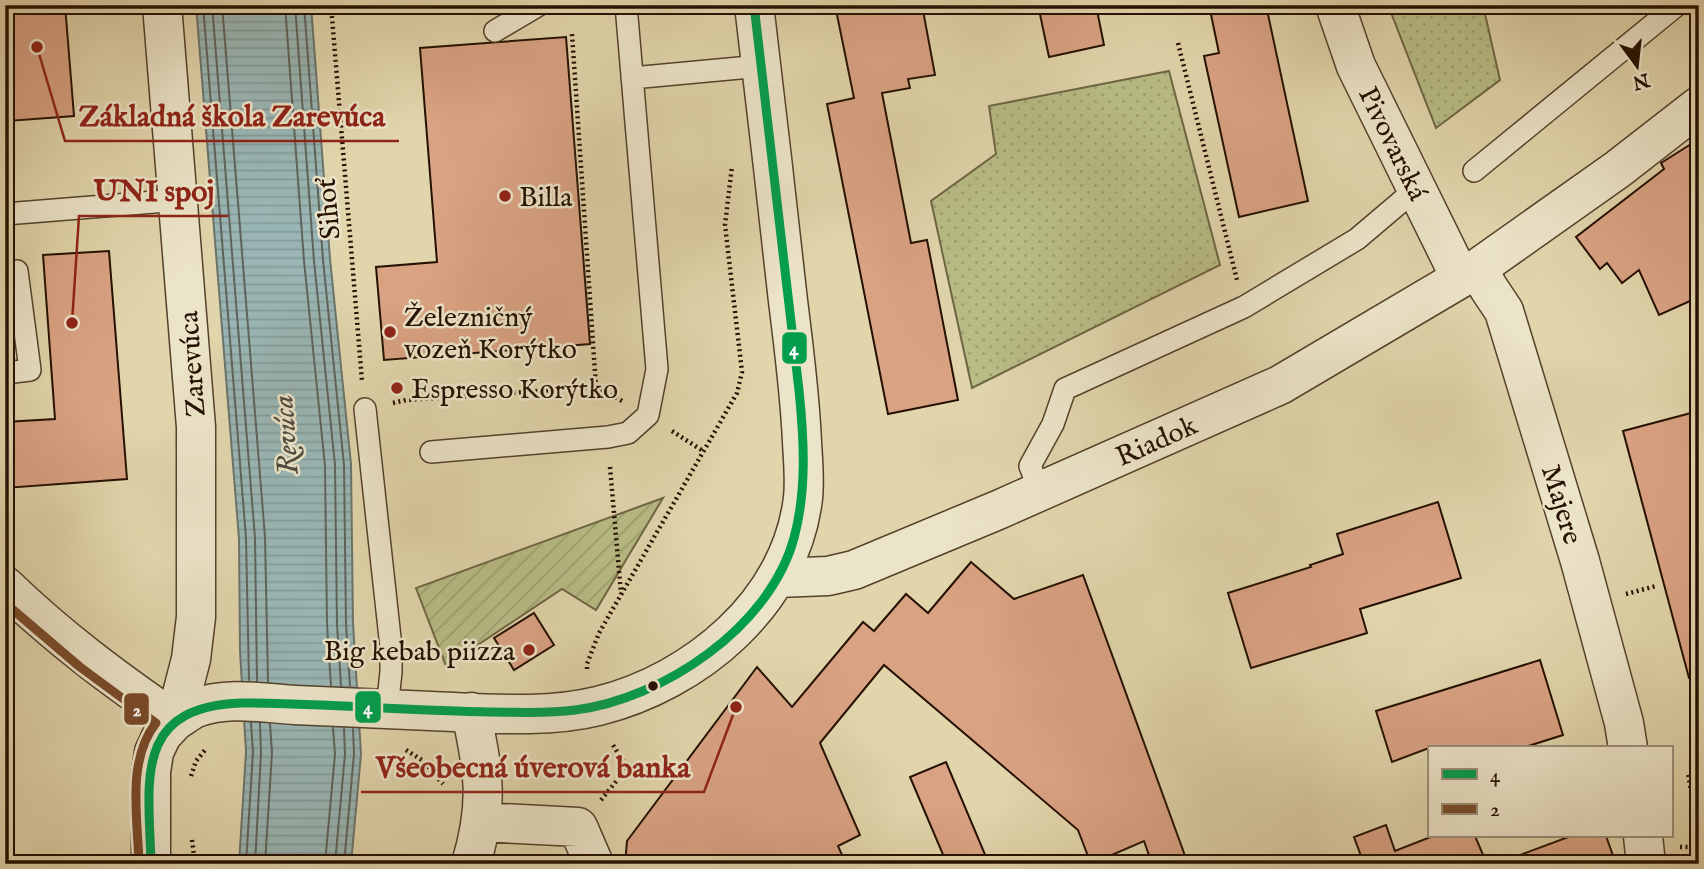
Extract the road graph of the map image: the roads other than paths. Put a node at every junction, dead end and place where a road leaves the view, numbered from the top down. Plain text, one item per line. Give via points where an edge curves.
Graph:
1 (162, 5) edge
2 (539, 5) edge
3 (626, 5) edge
4 (754, 5) edge
5 (1335, 5) edge
6 (1677, 5) edge
7 (495, 31) dead end
8 (761, 66) junction
9 (632, 78) junction
10 (1699, 106) edge
11 (1474, 170) dead end
12 (1416, 189) junction
13 (179, 200) junction
14 (5, 214) edge
15 (17, 271) dead end
16 (1469, 272) junction
17 (5, 373) edge
18 (365, 410) road end
19 (432, 452) dead end
20 (1040, 491) junction
21 (777, 578) junction
22 (5, 586) edge
23 (374, 708) junction
24 (471, 712) junction
25 (175, 721) junction
26 (1628, 746) edge
27 (482, 822) junction
28 (151, 864) edge
29 (471, 864) edge
30 (594, 864) edge

1 - 13 street, Zarevúca
2 - 7 lane
3 - 9 lane
4 - 8 street
5 - 12 street, Pivovarská via 1356,66
6 - 11 lane
8 - 9 lane
8 - 21 street via 803,465 803,498 793,541
9 - 19 lane via 657,369 648,415 628,433 608,437
10 - 16 street, Riadok via 1618,169
12 - 16 street, Pivovarská
12 - 20 lane via 1357,239 1244,307 1065,389 1053,424 1030,466
13 - 14 lane
13 - 25 street, Zarevúca via 196,427 196,617
15 - 17 lane via 30,370
16 - 20 street, Riadok via 1280,385
16 - 26 street, Majere via 1488,287 1504,311 1580,561
18 - 23 lane via 391,647 391,672
20 - 21 street, Riadok via 854,570
21 - 24 street via 716,646 661,683 629,696 558,712
22 - 25 street via 100,669
23 - 24 street
23 - 25 street via 239,702 197,708
24 - 27 street via 483,779
25 - 28 street, Zarevúca via 154,752
27 - 29 street
27 - 30 street via 578,827

